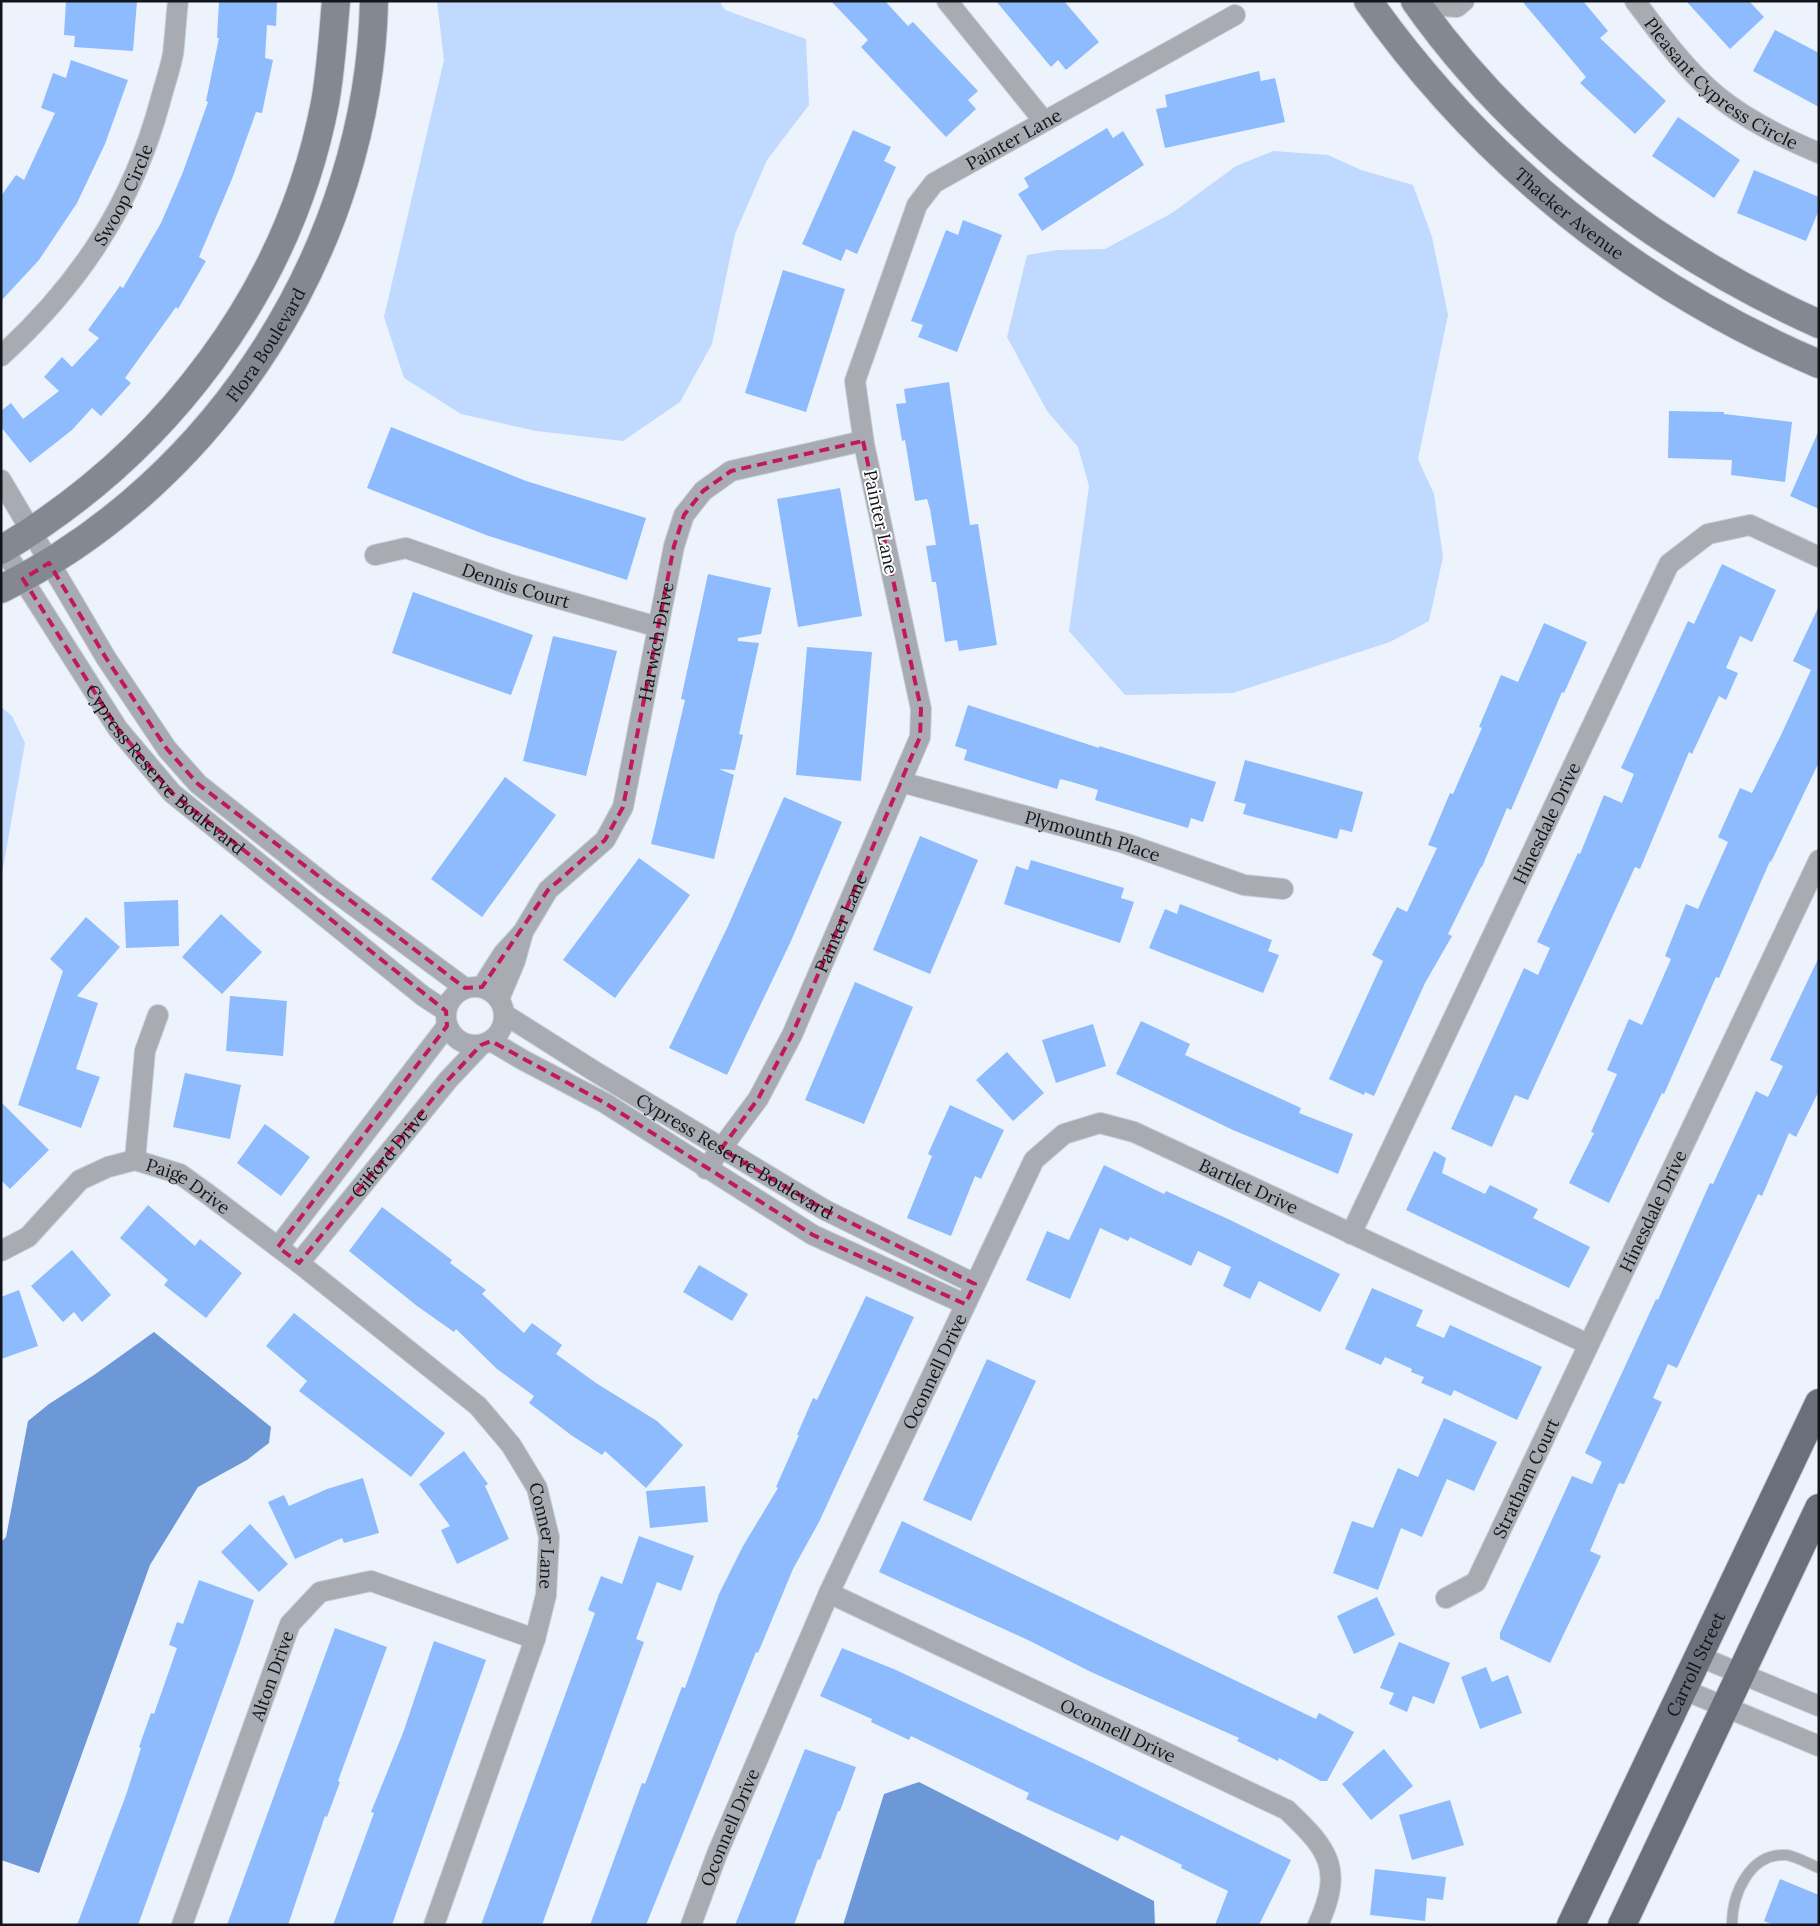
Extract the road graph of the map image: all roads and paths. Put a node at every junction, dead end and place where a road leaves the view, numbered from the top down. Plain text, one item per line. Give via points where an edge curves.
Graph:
1 (178, 1) edge
2 (336, 1) edge
3 (374, 1) edge
4 (947, 1) edge
5 (1368, 1) edge
6 (1464, 1) edge
7 (1635, 1) edge
8 (1423, 4) edge
9 (1235, 16) dead end
10 (1390, 33) junction
11 (1043, 120) junction
12 (1819, 154) edge
13 (1819, 324) edge
14 (1, 356) edge
15 (1819, 364) edge
16 (863, 441) junction
17 (1, 480) edge
18 (32, 531) junction
19 (2, 548) edge
20 (375, 554) dead end
21 (1819, 557) edge
22 (48, 563) junction
23 (12, 584) edge
24 (658, 627) junction
25 (106, 658) junction
26 (81, 673) junction
27 (901, 782) junction
28 (274, 843) junction
29 (1819, 860) edge
30 (256, 861) junction
31 (1283, 889) dead end
32 (523, 932) junction
33 (473, 988) junction
34 (502, 1006) junction
35 (158, 1015) dead end
36 (446, 1019) junction
37 (486, 1043) junction
38 (721, 1149) junction
39 (135, 1160) junction
40 (706, 1169) junction
41 (1350, 1234) junction
42 (278, 1247) junction
43 (1, 1251) edge
44 (299, 1263) junction
45 (975, 1284) junction
46 (965, 1304) junction
47 (1588, 1344) junction
48 (1819, 1403) edge
49 (1819, 1508) edge
50 (829, 1594) junction
51 (1446, 1598) dead end
52 (535, 1639) junction
53 (1698, 1656) junction
54 (1740, 1674) junction
55 (1682, 1689) junction
56 (1819, 1706) edge
57 (1724, 1708) junction
58 (1819, 1746) edge
59 (1819, 1868) edge
60 (182, 1925) edge
61 (434, 1925) edge
62 (691, 1925) edge
63 (1318, 1925) edge
64 (1570, 1925) edge
65 (1622, 1925) edge
66 (1732, 1925) edge

1 - 14 street, Swoop Circle via 172,56 137,173 109,227 77,274 30,330
2 - 18 street, Flora Boulevard via 325,103 314,148 295,207 264,276 194,384 158,426 113,469
3 - 22 street, Flora Boulevard via 366,90 348,168 323,239 296,296 240,387 190,448 126,509
4 - 11 street
5 - 10 street, Thacker Avenue
6 - 8 street via 1457,6
7 - 12 street, Pleasant Cypress Circle via 1668,45 1716,96 1784,139
8 - 10 street
8 - 13 street, Thacker Avenue via 1472,74 1543,145 1620,209 1709,268
9 - 11 street, Painter Lane
10 - 15 street, Thacker Avenue via 1481,137 1556,206 1609,247 1696,303 1754,335
11 - 16 street, Painter Lane via 934,183 917,205 855,381
16 - 24 street, Harwich Drive via 731,470 703,491 684,515 679,530
16 - 27 street, Painter Lane via 921,709 920,737
17 - 18 street, Cypress Reserve Boulevard
18 - 19 street, Flora Boulevard
18 - 22 street, Cypress Reserve Boulevard
19 - 23 street, Cypress Reserve Boulevard
20 - 24 street, Dennis Court via 406,548 508,584
21 - 41 street, Hinesdale Drive via 1750,525 1708,534 1669,564
22 - 23 street, Flora Boulevard
22 - 25 street, Cypress Reserve Boulevard
23 - 26 street, Cypress Reserve Boulevard
24 - 32 street, Harwich Drive via 623,807 605,840 548,890
25 - 26 street, Cypress Reserve Boulevard
25 - 28 street, Cypress Reserve Boulevard via 167,749 198,784
26 - 30 street, Cypress Reserve Boulevard via 118,729 172,793
27 - 31 street, Plymounth Place via 1124,843 1244,885
27 - 38 street, Painter Lane via 792,1035 758,1099
28 - 30 street, Cypress Reserve Boulevard
28 - 33 street, Cypress Reserve Boulevard via 327,886
29 - 47 street, Hinesdale Drive
30 - 36 street, Cypress Reserve Boulevard
32 - 33 street, Harwich Drive
32 - 34 street, Harwich Drive
33 - 34 street via 491,992
33 - 36 street via 452,997
34 - 37 street via 499,1033
34 - 38 street, Cypress Reserve Boulevard
35 - 39 street via 144,1051
36 - 37 street via 455,1038 467,1045
36 - 42 street, Gilford Drive
37 - 40 street, Cypress Reserve Boulevard via 605,1103
37 - 44 street, Gilford Drive via 448,1080
38 - 40 street, Painter Lane
38 - 45 street, Cypress Reserve Boulevard via 825,1210
39 - 42 street, Paige Drive via 180,1174
39 - 43 street, Paige Drive via 108,1167 80,1180 28,1237
40 - 46 street, Cypress Reserve Boulevard via 813,1235
41 - 45 street, Bartlet Drive via 1134,1132 1100,1123 1064,1134 1034,1160
41 - 47 street, Bartlet Drive
42 - 44 street, Paige Drive
44 - 52 street, Conner Lane via 478,1406 511,1444 537,1488 549,1537 546,1595
45 - 46 street, Oconnell Drive
46 - 50 street, Oconnell Drive
47 - 51 street, Stratham Court via 1476,1582
48 - 53 main road, Carroll Street
49 - 54 main road
50 - 62 street, Oconnell Drive via 717,1854
50 - 63 street, Oconnell Drive via 1287,1810 1317,1839 1332,1870 1328,1903
52 - 60 street, Alton Drive via 370,1581 320,1592 290,1624
52 - 61 street, Conner Lane
53 - 54 street
53 - 55 main road, Carroll Street
54 - 56 street
54 - 57 main road
55 - 57 street
55 - 64 main road, Carroll Street
57 - 58 street
57 - 65 main road
59 - 66 lane via 1786,1855 1764,1858 1746,1875 1732,1907

